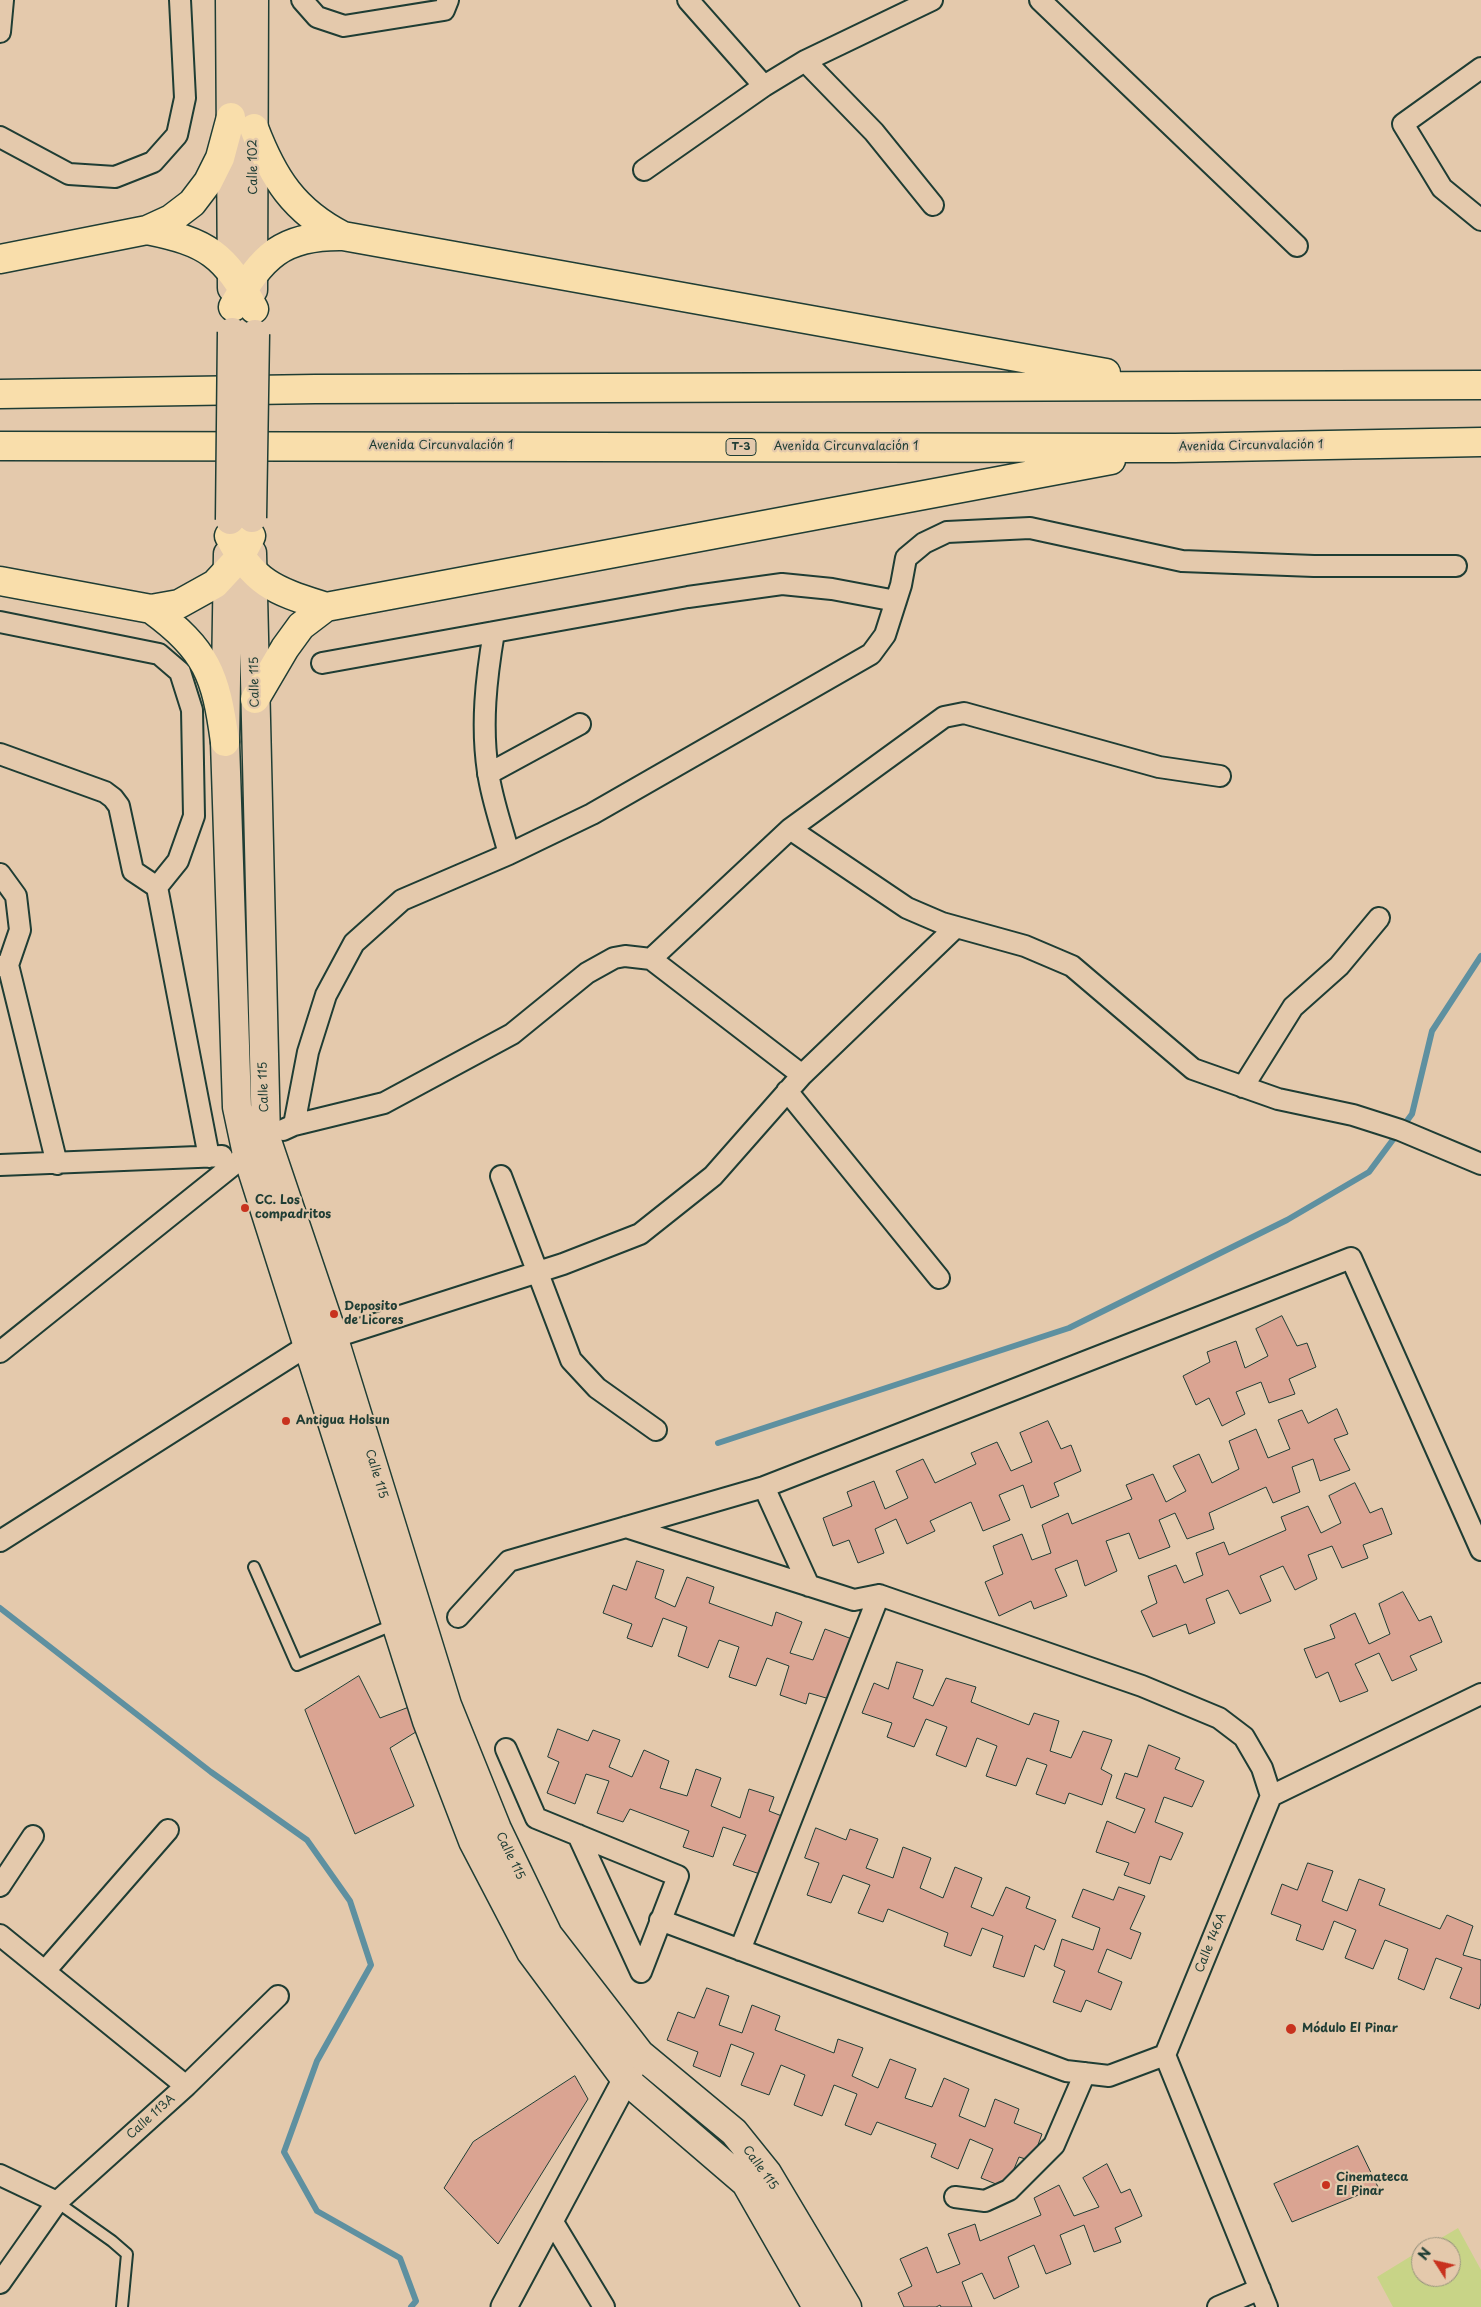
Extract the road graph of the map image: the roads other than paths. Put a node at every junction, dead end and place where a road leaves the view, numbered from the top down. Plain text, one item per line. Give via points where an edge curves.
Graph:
1 (3, 0) edge
2 (180, 0) edge
3 (230, 0) edge
4 (254, 0) edge
5 (302, 0) edge
6 (448, 0) edge
7 (688, 0) edge
8 (932, 0) edge
9 (1040, 0) edge
10 (0, 32) edge
11 (805, 62) junction
12 (1477, 78) edge
13 (764, 86) junction
14 (243, 122) junction
15 (0, 137) edge
16 (644, 170) dead end
17 (934, 205) dead end
18 (1481, 220) edge
19 (147, 230) junction
20 (343, 236) junction
21 (1297, 246) dead end
22 (0, 259) edge
23 (243, 302) junction
24 (1481, 384) edge
25 (1174, 386) junction
26 (0, 394) edge
27 (1481, 442) edge
28 (0, 446) edge
29 (1175, 448) junction
30 (240, 544) junction
31 (1456, 566) dead end
32 (0, 581) edge
33 (896, 601) junction
34 (326, 607) junction
35 (151, 609) junction
36 (0, 622) edge
37 (494, 632) junction
38 (322, 663) dead end
39 (255, 699) junction
40 (580, 724) dead end
41 (225, 742) junction
42 (0, 754) edge
43 (488, 774) junction
44 (1220, 776) dead end
45 (790, 829) junction
46 (509, 854) junction
47 (0, 874) edge
48 (157, 887) junction
49 (1379, 918) dead end
50 (956, 927) junction
51 (651, 959) junction
52 (4, 966) edge
53 (802, 1075) junction
54 (1243, 1086) junction
55 (787, 1091) junction
56 (294, 1125) junction
57 (256, 1146) junction
58 (209, 1157) junction
59 (57, 1164) junction
60 (1481, 1164) edge
61 (0, 1165) edge
62 (501, 1176) dead end
63 (537, 1272) junction
64 (939, 1278) dead end
65 (333, 1336) junction
66 (307, 1346) junction
67 (0, 1352) edge
68 (656, 1430) dead end
69 (764, 1487) junction
70 (626, 1527) junction
71 (0, 1541) edge
72 (1481, 1550) edge
73 (254, 1567) dead end
74 (809, 1586) junction
75 (879, 1595) junction
76 (458, 1617) dead end
77 (396, 1624) junction
78 (1481, 1694) edge
79 (506, 1750) dead end
80 (1271, 1796) junction
81 (168, 1830) dead end
82 (33, 1836) dead end
83 (578, 1836) junction
84 (0, 1886) edge
85 (660, 1920) junction
86 (0, 1935) edge
87 (740, 1950) junction
88 (45, 1971) junction
89 (278, 1996) dead end
90 (640, 2054) junction
91 (1165, 2055) junction
92 (1085, 2073) junction
93 (626, 2080) junction
94 (186, 2086) junction
95 (0, 2175) edge
96 (955, 2197) dead end
97 (56, 2202) junction
98 (551, 2219) junction
99 (0, 2283) edge
100 (1264, 2298) edge
101 (122, 2306) edge
102 (504, 2307) edge
103 (604, 2307) edge
104 (817, 2307) edge
105 (848, 2307) edge
106 (1218, 2307) edge

1 - 10 street
2 - 15 street via 185,98 177,135 153,162 115,177 69,174
3 - 14 main road, Calle 102
4 - 14 main road, Calle 102
5 - 6 street via 317,17 344,26 444,10
7 - 13 street
8 - 11 street
9 - 21 street
11 - 13 street
11 - 17 street via 874,132
12 - 18 street via 1403,124 1442,188
13 - 16 street
14 - 19 main road via 208,182 185,208 171,219
14 - 20 main road via 290,196 307,215
14 - 23 main road, Calle 102
19 - 22 main road
19 - 23 main road via 179,237 221,260
20 - 23 main road via 303,239 267,257
20 - 25 main road
23 - 30 main road, Calle 102, bridge
24 - 25 main road
25 - 26 main road via 324,389
27 - 29 main road, Avenida Circunvalación 1 / T-3
28 - 29 main road, Avenida Circunvalación 1 / T-3
29 - 34 main road
30 - 34 main road via 287,594
30 - 35 main road via 215,584 178,604
30 - 39 main road, Calle 115
30 - 41 main road, Calle 115
31 - 33 street via 1314,566 1182,561 1030,528 947,532 924,543 906,558
32 - 35 main road
33 - 37 street via 782,584 688,597
33 - 46 street via 885,635 871,654 592,814
34 - 39 main road via 301,626
35 - 41 main road via 177,628 196,648 208,668 220,701
36 - 48 street via 159,654 180,672 192,710 194,816 178,861
37 - 38 street
37 - 43 street via 484,695
39 - 57 main road, Calle 115
40 - 43 street
41 - 57 main road, Calle 115 via 237,1107
42 - 48 street via 105,792 113,798 119,806 133,871
43 - 46 street
44 - 45 street via 1159,767 964,713 944,717
45 - 50 street via 907,908
45 - 51 street
46 - 56 street via 402,900 354,943 323,1005 308,1052
47 - 52 street via 16,896 20,930
48 - 58 street
49 - 54 street via 1339,966 1293,1007
50 - 53 street
50 - 54 street via 1025,946 1072,966 1193,1069
51 - 53 street
51 - 56 street via 614,958 587,972 512,1034 384,1103
52 - 59 street
53 - 55 street
54 - 60 street via 1278,1099 1353,1115 1400,1130
55 - 63 street via 713,1176 640,1234
55 - 64 street
56 - 57 street
57 - 58 street
57 - 65 main road, Calle 115
57 - 66 main road, Calle 115
57 - 67 street
58 - 59 street
59 - 61 street
62 - 63 street
63 - 65 street
63 - 68 street via 571,1360 597,1388
65 - 66 street
65 - 90 main road, Calle 115 via 447,1705 497,1829 548,1935
66 - 71 street
66 - 77 main road, Calle 115
69 - 70 street
69 - 72 street via 1351,1258
69 - 74 street
70 - 74 street
70 - 76 street via 510,1561
73 - 77 lane via 297,1665
74 - 75 street via 854,1600
75 - 80 street via 1142,1686 1219,1718 1244,1737 1262,1768
75 - 87 street
77 - 93 main road, Calle 115 via 427,1721 473,1841 531,1952
78 - 80 street
79 - 83 street via 536,1818
80 - 91 street, Calle 146A
81 - 88 street
82 - 84 street
83 - 85 street via 678,1876
83 - 85 street via 641,1972
85 - 87 street
86 - 88 street, Calle 113A
87 - 92 street via 1066,2071
88 - 94 street, Calle 113A
89 - 94 street
90 - 93 street
90 - 105 main road, Calle 115 via 734,2132 767,2173
91 - 92 street via 1109,2076
91 - 100 street
92 - 96 street via 1054,2145 1009,2190 985,2201
93 - 98 street
93 - 104 main road, Calle 115 via 746,2183
94 - 97 street, Calle 113A
95 - 97 street
97 - 99 street, Calle 113A
97 - 101 lane via 127,2254
98 - 102 street
98 - 103 street
100 - 106 street

